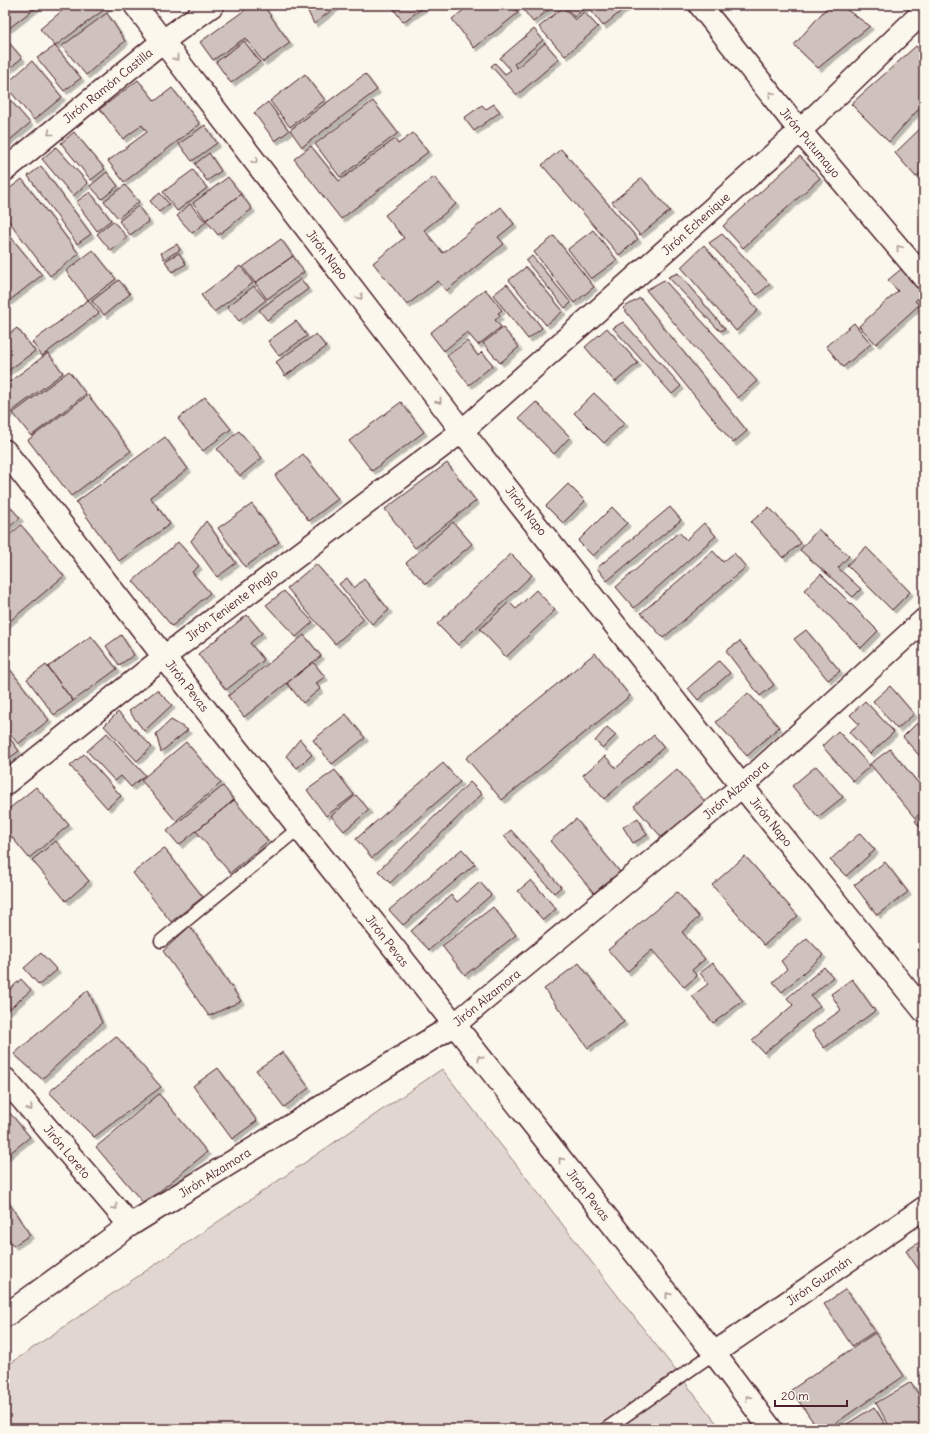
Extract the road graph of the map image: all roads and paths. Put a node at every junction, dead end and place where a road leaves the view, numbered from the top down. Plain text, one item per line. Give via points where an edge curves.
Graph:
1 (135, 5) edge
2 (213, 5) edge
3 (700, 5) edge
4 (924, 11) edge
5 (163, 41) junction
6 (800, 131) junction
7 (5, 170) edge
8 (924, 278) edge
9 (462, 431) junction
10 (5, 451) edge
11 (924, 620) edge
12 (164, 657) junction
13 (5, 784) edge
14 (742, 786) junction
15 (299, 828) junction
16 (161, 941) dead end
17 (924, 1012) edge
18 (454, 1025) junction
19 (5, 1079) edge
20 (924, 1208) edge
21 (130, 1225) junction
22 (5, 1316) edge
23 (714, 1353) junction
24 (606, 1429) edge
25 (771, 1429) edge

1 - 5 street, Jirón Napo
2 - 5 street, Jirón Ramón Castilla
6 -> 3 street, Jirón Putumayo
4 - 6 street, Jirón Echenique
5 -> 7 street, Jirón Ramón Castilla
5 -> 9 street, Jirón Napo
8 -> 6 street, Jirón Putumayo
6 - 9 street, Jirón Echenique
9 - 12 street, Jirón Teniente Pinglo
9 - 14 street, Jirón Napo
10 - 12 street, Jirón Pevas
11 - 14 street, Jirón Alzamora
12 - 13 street, Jirón Teniente Pinglo
12 - 15 street, Jirón Pevas
14 - 17 street, Jirón Napo
14 - 18 street, Jirón Alzamora
15 - 16 lane
15 - 18 street, Jirón Pevas
18 - 21 street, Jirón Alzamora
23 -> 18 street, Jirón Pevas
19 -> 21 street, Jirón Loreto
20 - 23 street, Jirón Guzmán
21 - 22 street, Jirón Alzamora
23 - 24 lane
25 -> 23 street, Jirón Pevas

